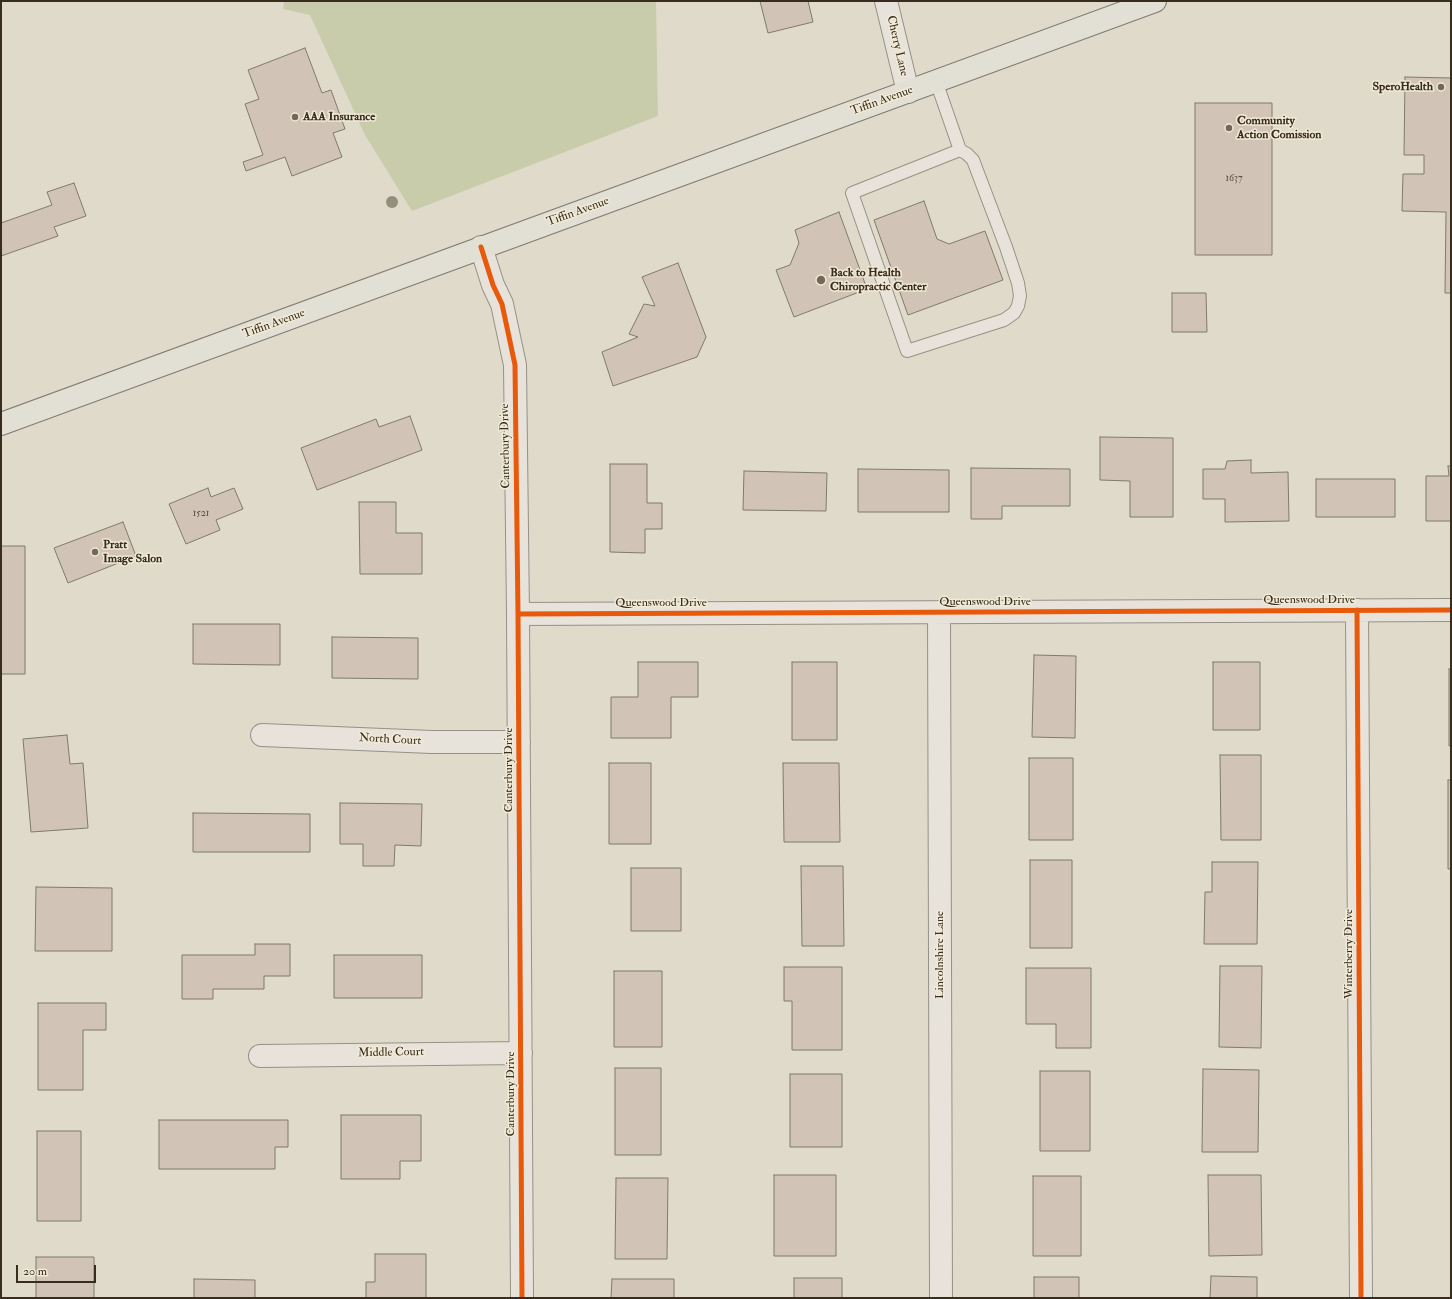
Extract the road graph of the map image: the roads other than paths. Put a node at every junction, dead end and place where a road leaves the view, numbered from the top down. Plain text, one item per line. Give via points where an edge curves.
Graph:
1 (886, 1) edge
2 (1155, 1) edge
3 (936, 81) junction
4 (908, 92) junction
5 (960, 150) junction
6 (481, 247) junction
7 (1, 424) edge
8 (1358, 610) junction
9 (1451, 610) edge
10 (939, 612) junction
11 (518, 614) junction
12 (262, 735) dead end
13 (519, 742) junction
14 (521, 1053) junction
15 (260, 1056) dead end
16 (522, 1298) edge
17 (942, 1298) edge
18 (1361, 1298) edge

1 - 4 street, Cherry Lane
2 - 3 highway, Tiffin Avenue
3 - 4 highway, Tiffin Avenue
3 - 5 lane
4 - 6 highway, Tiffin Avenue
5 - 5 lane via 973,160 1018,283 1018,306 1014,313 1004,320 907,351 852,193
6 - 7 highway, Tiffin Avenue
6 - 11 street, Canterbury Drive via 502,304 515,365
8 - 9 street, Queenswood Drive
8 - 10 street, Queenswood Drive
8 - 18 street, Winterberry Drive
10 - 11 street, Queenswood Drive
10 - 17 street, Lincolnshire Lane
11 - 13 street, Canterbury Drive
12 - 13 street, North Court via 432,742
13 - 14 street, Canterbury Drive
14 - 15 street, Middle Court
14 - 16 street, Canterbury Drive

